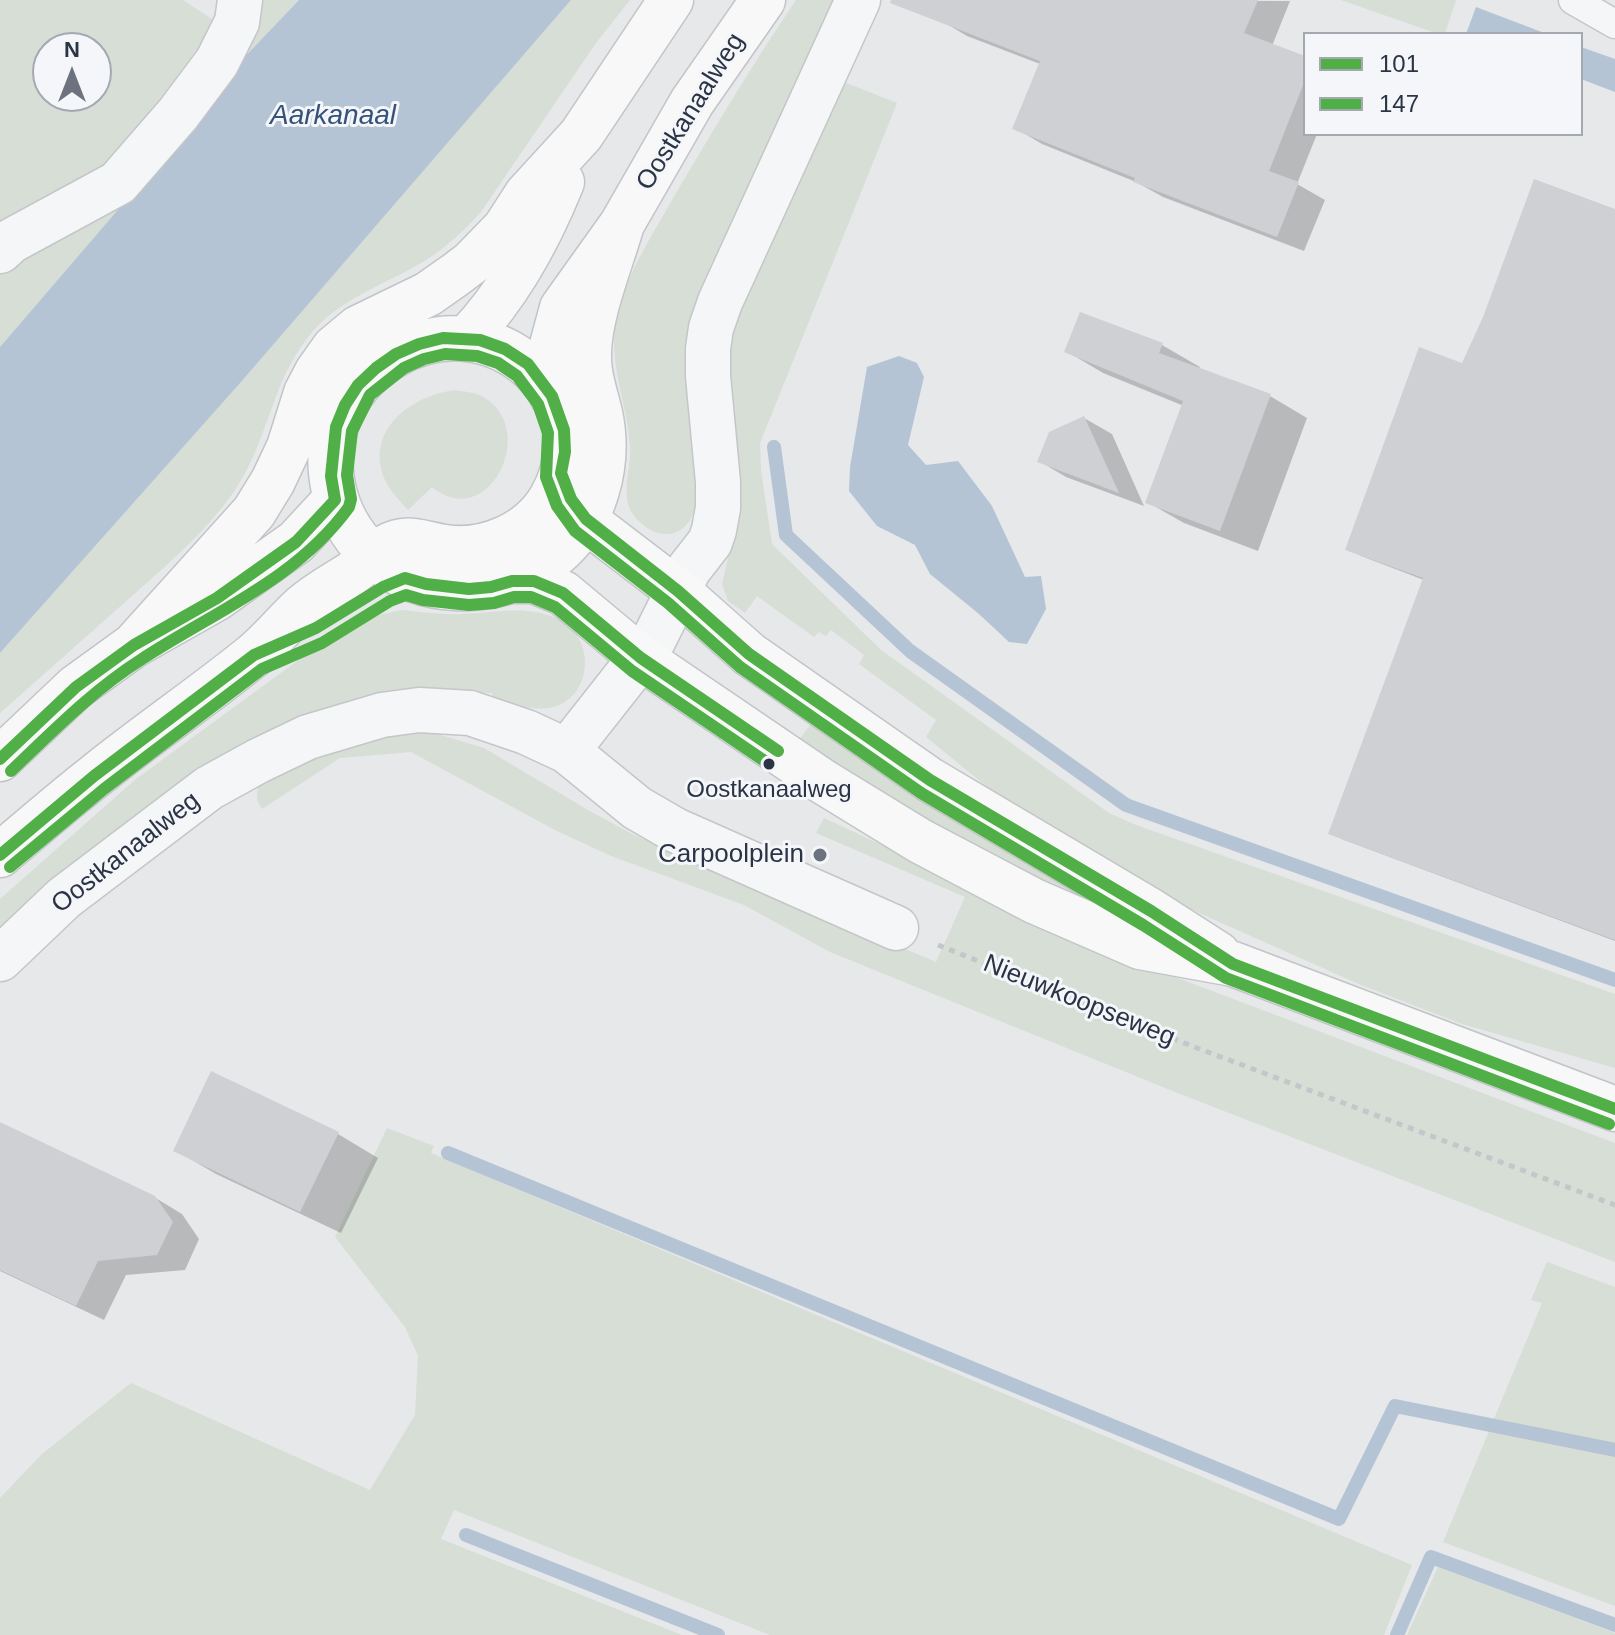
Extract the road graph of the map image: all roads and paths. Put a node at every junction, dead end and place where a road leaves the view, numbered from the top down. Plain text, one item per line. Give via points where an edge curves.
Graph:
1 (240, 0) edge
2 (671, 0) edge
3 (763, 0) edge
4 (858, 0) edge
5 (1573, 0) edge
6 (1615, 24) edge
7 (581, 135) junction
8 (622, 224) junction
9 (0, 251) edge
10 (467, 338) junction
11 (552, 396) junction
12 (561, 473) junction
13 (335, 500) junction
14 (586, 519) junction
15 (389, 568) junction
16 (512, 581) junction
17 (678, 591) junction
18 (134, 645) junction
19 (641, 658) junction
20 (567, 751) junction
21 (0, 759) edge
22 (0, 855) edge
23 (896, 928) joint
24 (0, 959) edge
25 (1233, 964) junction
26 (1615, 1109) edge
27 (1615, 1205) edge

1 - 9 street via 237,22 217,62 118,183
2 - 7 main road
3 - 8 main road, Oostkanaalweg via 692,102
4 - 17 street via 711,328 708,376 718,508 710,542
5 - 6 lane
7 - 10 main road via 552,208 505,294
7 - 18 main road via 471,263 428,294 358,328 334,348 306,393 289,447 254,512
8 - 11 main road via 562,308 552,345
8 - 14 main road via 590,340 589,369 603,437 599,485
10 - 11 main road via 517,356
10 - 13 main road via 419,344 386,361 358,385 336,427 331,452
11 - 12 main road via 564,430
12 - 14 main road
12 - 15 main road via 540,512 506,538 464,549 405,538 389,546
13 - 15 main road via 357,541
13 - 18 main road via 296,542 217,598
14 - 16 main road via 554,556
14 - 17 main road
15 - 16 main road via 426,584 469,589
15 - 22 main road via 303,606 254,655
16 - 19 main road via 534,581 563,593
17 - 19 street
17 - 25 main road via 749,654 930,780
18 - 21 main road via 76,687
19 - 20 street
19 - 25 main road via 822,781 1034,901 1140,947
20 - 23 street via 637,808 675,830
20 - 24 street, Oostkanaalweg via 470,713 419,710 308,737 209,788 64,898
23 - 27 path, Nieuwkoopseweg
25 - 26 main road

